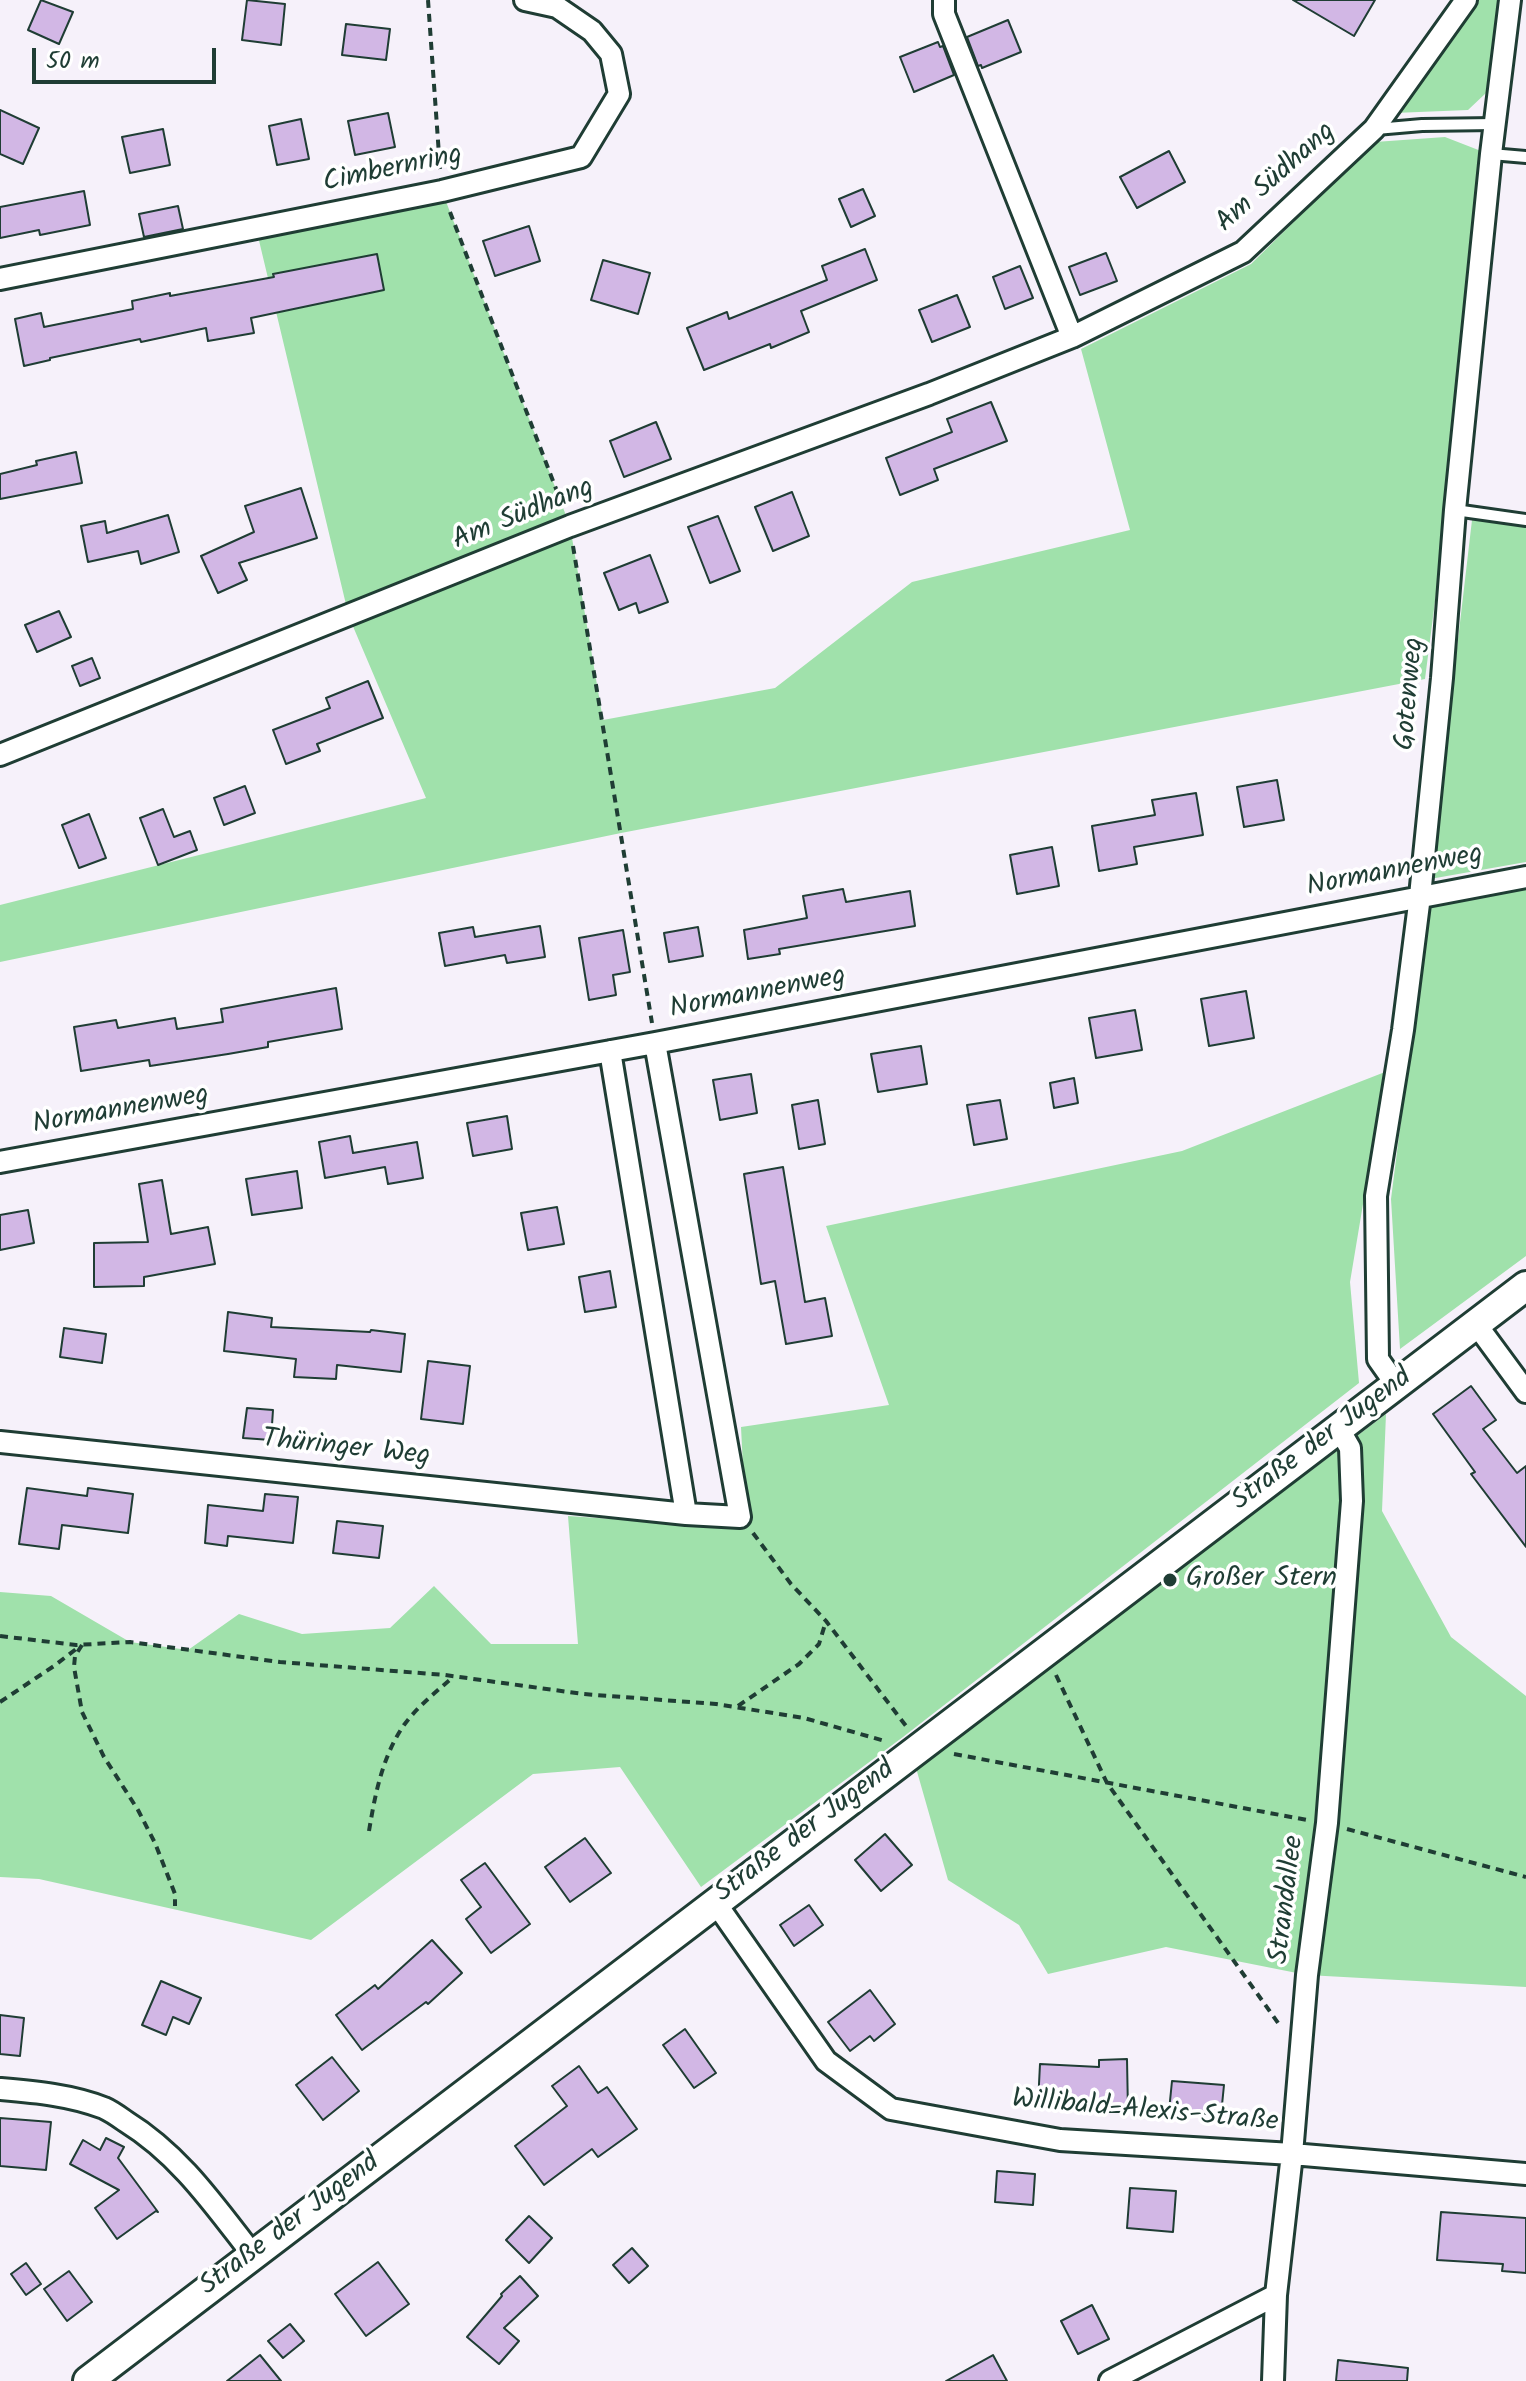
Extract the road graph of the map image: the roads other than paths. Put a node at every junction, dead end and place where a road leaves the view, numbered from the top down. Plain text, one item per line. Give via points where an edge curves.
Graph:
1 (525, 0) edge
2 (1466, 0) edge
3 (1510, 0) edge
4 (944, 7) edge
5 (1495, 124) junction
6 (1374, 129) junction
7 (1491, 154) junction
8 (1526, 157) edge
9 (0, 279) edge
10 (1072, 337) junction
11 (1455, 510) junction
12 (1526, 520) edge
13 (0, 755) edge
14 (1526, 877) edge
15 (1420, 896) junction
16 (655, 1043) junction
17 (610, 1051) junction
18 (0, 1162) edge
19 (1526, 1286) edge
20 (1476, 1324) junction
21 (1397, 1386) junction
22 (1526, 1392) edge
23 (1339, 1429) junction
24 (0, 1442) edge
25 (686, 1514) junction
26 (715, 1902) junction
27 (0, 2089) edge
28 (1292, 2154) junction
29 (1526, 2174) edge
30 (253, 2255) junction
31 (1276, 2295) junction
32 (88, 2381) edge
33 (1110, 2381) edge
34 (1273, 2381) edge

1 - 9 street, Cimbernring via 557,7 592,31 611,54 619,94 581,157 442,191
2 - 6 street, Am Südhang
3 - 5 street, Gotenweg
4 - 10 street
5 - 6 lane
5 - 7 street, Gotenweg
6 - 10 street, Am Südhang via 1243,252
7 - 8 lane
7 - 11 street, Gotenweg
10 - 13 street, Am Südhang via 570,526
11 - 12 lane
11 - 15 street, Gotenweg
14 - 15 street, Normannenweg
15 - 16 street, Normannenweg
15 - 21 street, Gotenweg via 1376,1196 1378,1359
16 - 17 street, Normannenweg
16 - 25 street, Thüringer Weg via 740,1517
17 - 18 street, Normannenweg
17 - 25 street
19 - 20 street, Straße der Jugend
20 - 21 street, Straße der Jugend
20 - 22 street
21 - 23 street, Straße der Jugend
23 - 26 street, Straße der Jugend
23 - 28 street, Strandallee via 1350,1448 1352,1501 1327,1823
24 - 25 street, Thüringer Weg
26 - 28 street, Willibald-Alexis-Straße via 826,2061 891,2109 1060,2140
26 - 30 street, Straße der Jugend
27 - 30 street via 48,2093 105,2108 139,2129 198,2184
28 - 29 street, Willibald-Alexis-Straße
28 - 31 street, Strandallee
30 - 32 street, Straße der Jugend
31 - 33 street
31 - 34 street, Strandallee

